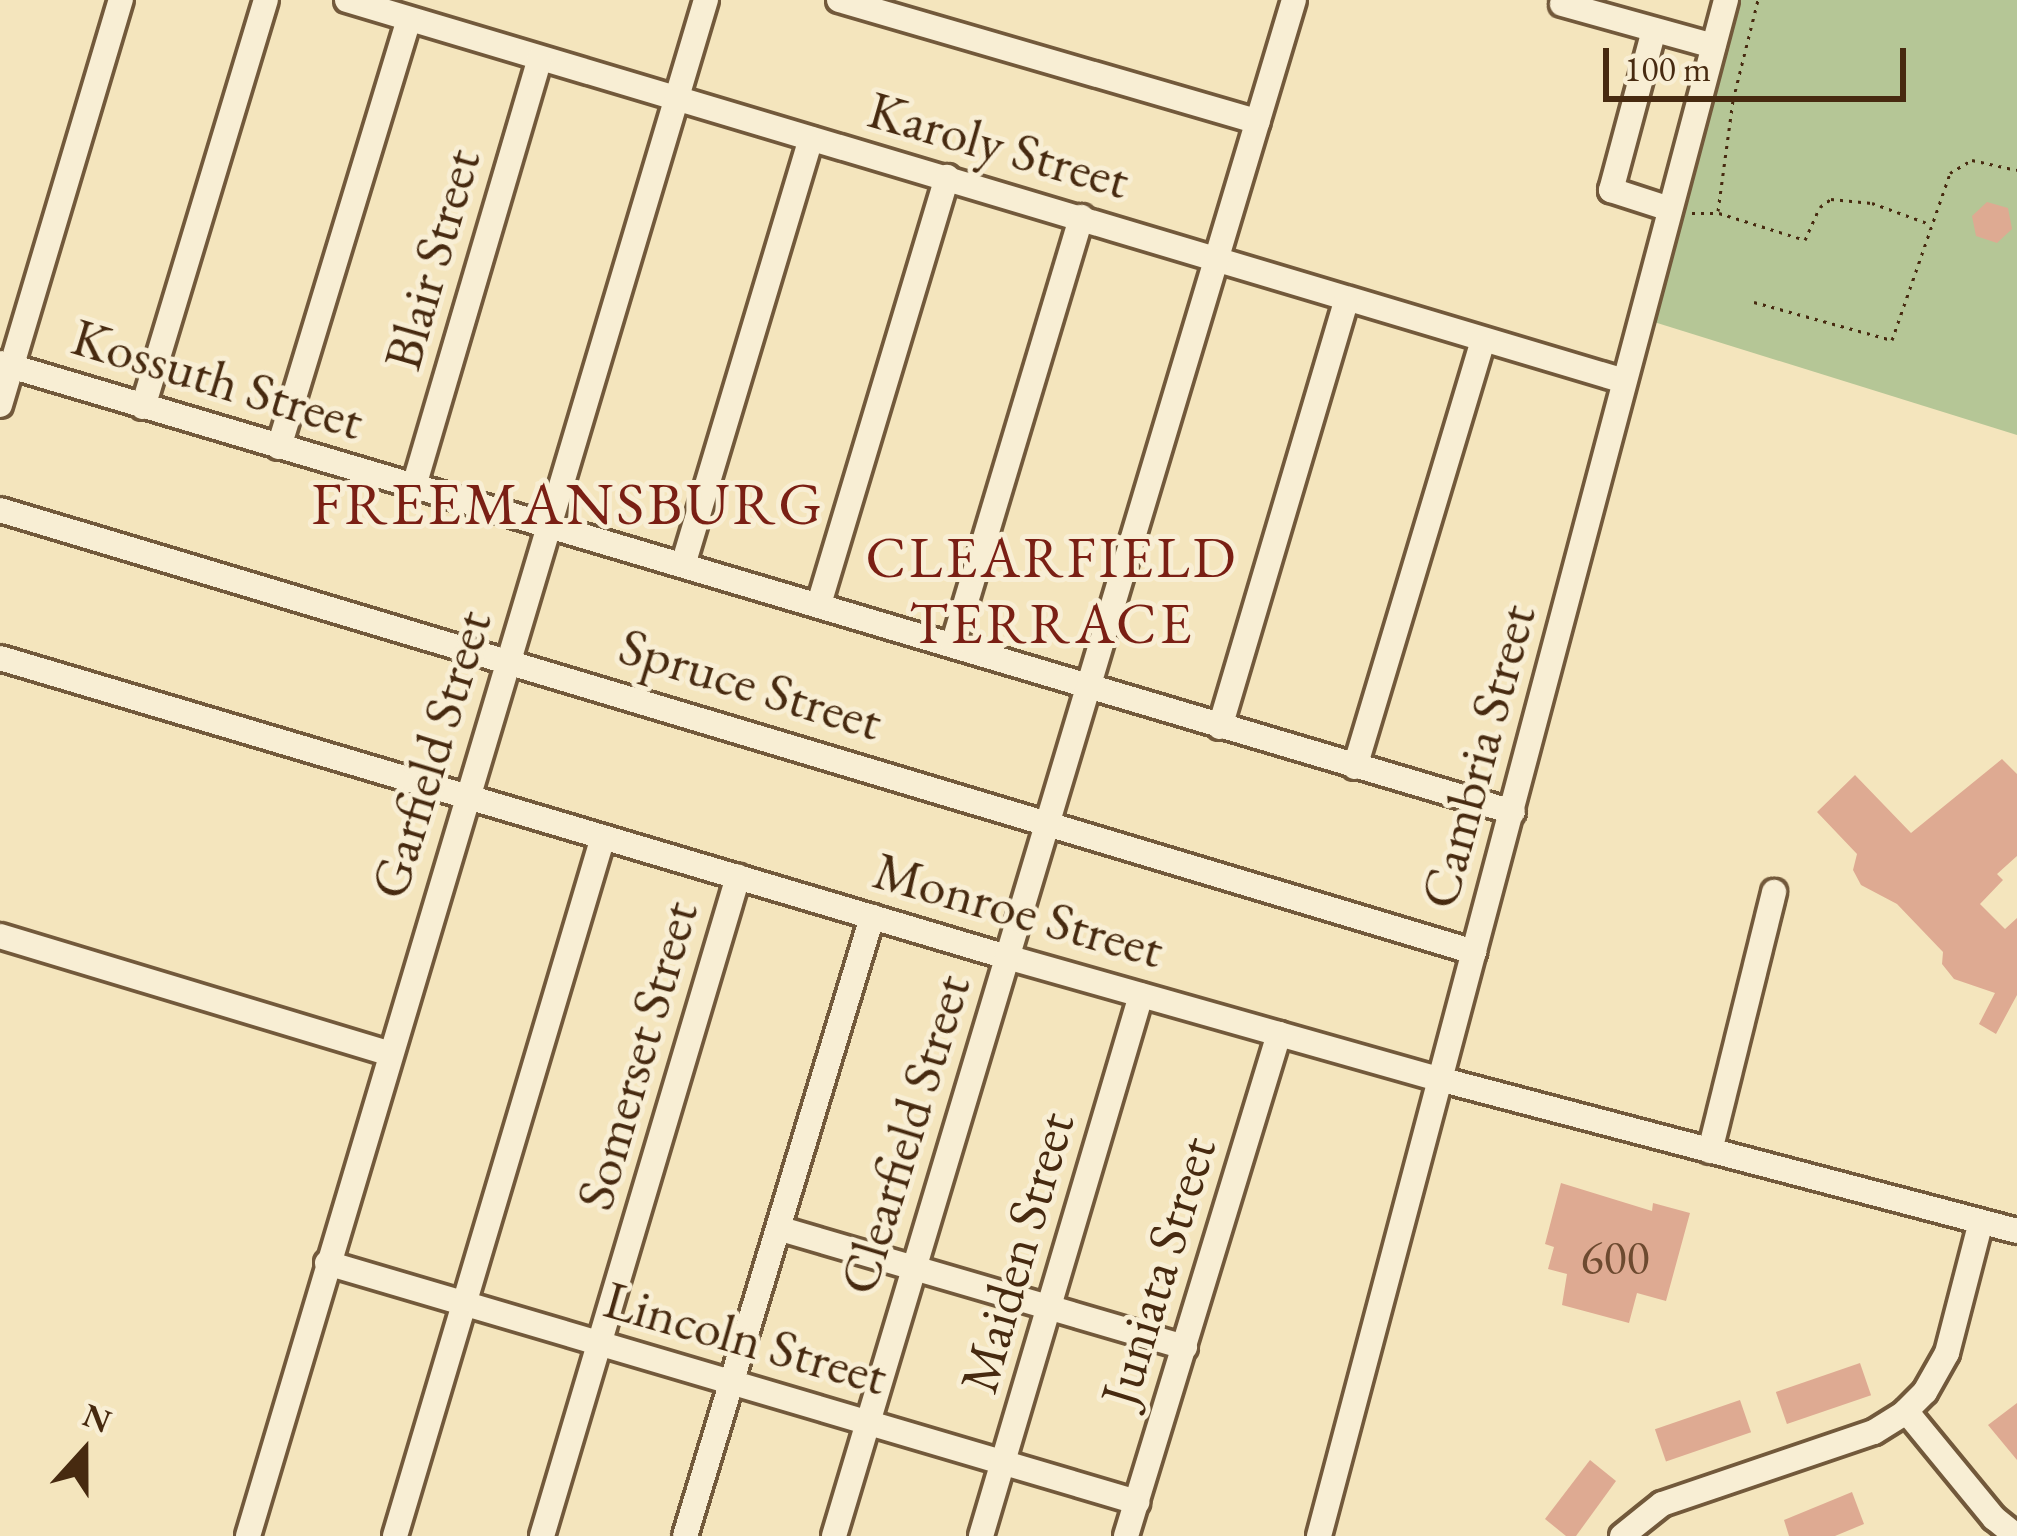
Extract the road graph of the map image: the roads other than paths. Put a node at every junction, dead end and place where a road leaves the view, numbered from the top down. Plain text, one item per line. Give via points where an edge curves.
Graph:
1 (121, 0) edge
2 (266, 0) edge
3 (347, 0) edge
4 (706, 0) edge
5 (838, 0) edge
6 (1294, 0) edge
7 (1726, 0) edge
8 (1562, 4) dead end
9 (409, 19) junction
10 (1654, 30) junction
11 (1713, 46) junction
12 (541, 59) junction
13 (676, 100) junction
14 (1258, 122) junction
15 (811, 139) junction
16 (947, 178) junction
17 (1680, 211) junction
18 (1081, 218) junction
19 (1217, 259) junction
20 (1347, 299) junction
21 (1483, 340) junction
22 (6, 365) edge
23 (1624, 381) junction
24 (0, 405) edge
25 (143, 407) junction
26 (279, 447) junction
27 (414, 486) junction
28 (0, 510) edge
29 (550, 526) junction
30 (683, 565) junction
31 (819, 604) junction
32 (953, 645) junction
33 (0, 658) edge
34 (509, 661) junction
35 (1088, 686) junction
36 (1220, 727) junction
37 (1355, 767) junction
38 (468, 796) junction
39 (1513, 812) junction
40 (1048, 821) junction
41 (603, 836) junction
42 (738, 877) junction
43 (1774, 892) dead end
44 (872, 917) junction
45 (0, 936) edge
46 (1474, 952) junction
47 (1007, 957) junction
48 (1141, 995) junction
49 (1279, 1034) junction
50 (388, 1053) junction
51 (1439, 1079) junction
52 (1710, 1151) junction
53 (1981, 1222) junction
54 (781, 1229) junction
55 (2017, 1231) edge
56 (327, 1263) junction
57 (913, 1270) junction
58 (461, 1303) junction
59 (1050, 1309) junction
60 (602, 1344) junction
61 (1185, 1347) junction
62 (734, 1382) junction
63 (1906, 1411) junction
64 (868, 1423) junction
65 (1003, 1463) junction
66 (1137, 1502) junction
67 (248, 1536) edge
68 (395, 1536) edge
69 (542, 1536) edge
70 (685, 1536) edge
71 (834, 1536) edge
72 (981, 1536) edge
73 (1126, 1536) edge
74 (1319, 1536) edge
75 (1622, 1536) edge
76 (2016, 1536) edge

1 - 22 street
2 - 25 street
3 - 9 street, Karoly Street
4 - 13 street, Garfield Street
5 - 14 street
6 - 14 street, Clearfield Street
7 - 11 street, Cambria Street
8 - 10 street
9 - 12 street, Karoly Street
9 - 26 street
10 - 11 street
10 - 17 street via 1611,190
11 - 17 street, Cambria Street
12 - 13 street, Karoly Street
12 - 27 street, Blair Street
13 - 15 street, Karoly Street
13 - 29 street, Garfield Street
14 - 19 street, Clearfield Street
15 - 16 street, Karoly Street
15 - 30 street
16 - 18 street, Karoly Street
16 - 31 street
17 - 23 street, Cambria Street
18 - 19 street, Karoly Street
18 - 32 street
19 - 20 street, Karoly Street
19 - 35 street, Clearfield Street
20 - 21 street, Karoly Street
20 - 36 street
21 - 23 street, Karoly Street
21 - 37 street
22 - 24 street
22 - 25 street, Kossuth Street
23 - 39 street, Cambria Street
25 - 26 street, Kossuth Street
26 - 27 street, Kossuth Street
27 - 29 street, Kossuth Street
28 - 34 street, Spruce Street
29 - 30 street, Kossuth Street
29 - 34 street, Garfield Street
30 - 31 street, Kossuth Street
31 - 32 street, Kossuth Street
32 - 35 street, Kossuth Street
33 - 38 street, Monroe Street
34 - 38 street, Garfield Street
34 - 40 street, Spruce Street
35 - 36 street, Kossuth Street
35 - 40 street, Clearfield Street
36 - 37 street, Kossuth Street
37 - 39 street, Kossuth Street
38 - 41 street, Monroe Street
38 - 50 street, Garfield Street
39 - 46 street, Cambria Street
40 - 46 street, Spruce Street
40 - 47 street, Clearfield Street
41 - 42 street, Monroe Street
41 - 58 street
42 - 44 street, Monroe Street
42 - 60 street, Somerset Street
43 - 52 street
44 - 47 street, Monroe Street
44 - 54 street
45 - 50 street
46 - 51 street, Cambria Street
47 - 48 street, Monroe Street
47 - 57 street, Clearfield Street
48 - 49 street, Monroe Street
48 - 59 street, Maiden Street
49 - 51 street, Monroe Street
49 - 61 street, Juniata Street
50 - 56 street, Garfield Street
51 - 52 street, Monroe Street
51 - 74 street, Cambria Street
52 - 53 street, Monroe Street
53 - 55 street, Monroe Street
53 - 63 street via 1952,1340 1934,1379
54 - 57 street
54 - 62 street
56 - 58 street, Lincoln Street
56 - 67 street, Garfield Street
57 - 59 street
57 - 64 street, Clearfield Street
58 - 60 street, Lincoln Street
58 - 68 street
59 - 61 street
59 - 65 street, Maiden Street
60 - 62 street, Lincoln Street
60 - 69 street, Somerset Street
61 - 66 street, Juniata Street
62 - 64 street, Lincoln Street
62 - 70 street
63 - 75 street via 1874,1432 1662,1504
63 - 76 street
64 - 65 street, Lincoln Street
64 - 71 street, Clearfield Street
65 - 66 street, Lincoln Street
65 - 72 street, Maiden Street
66 - 73 street, Juniata Street

